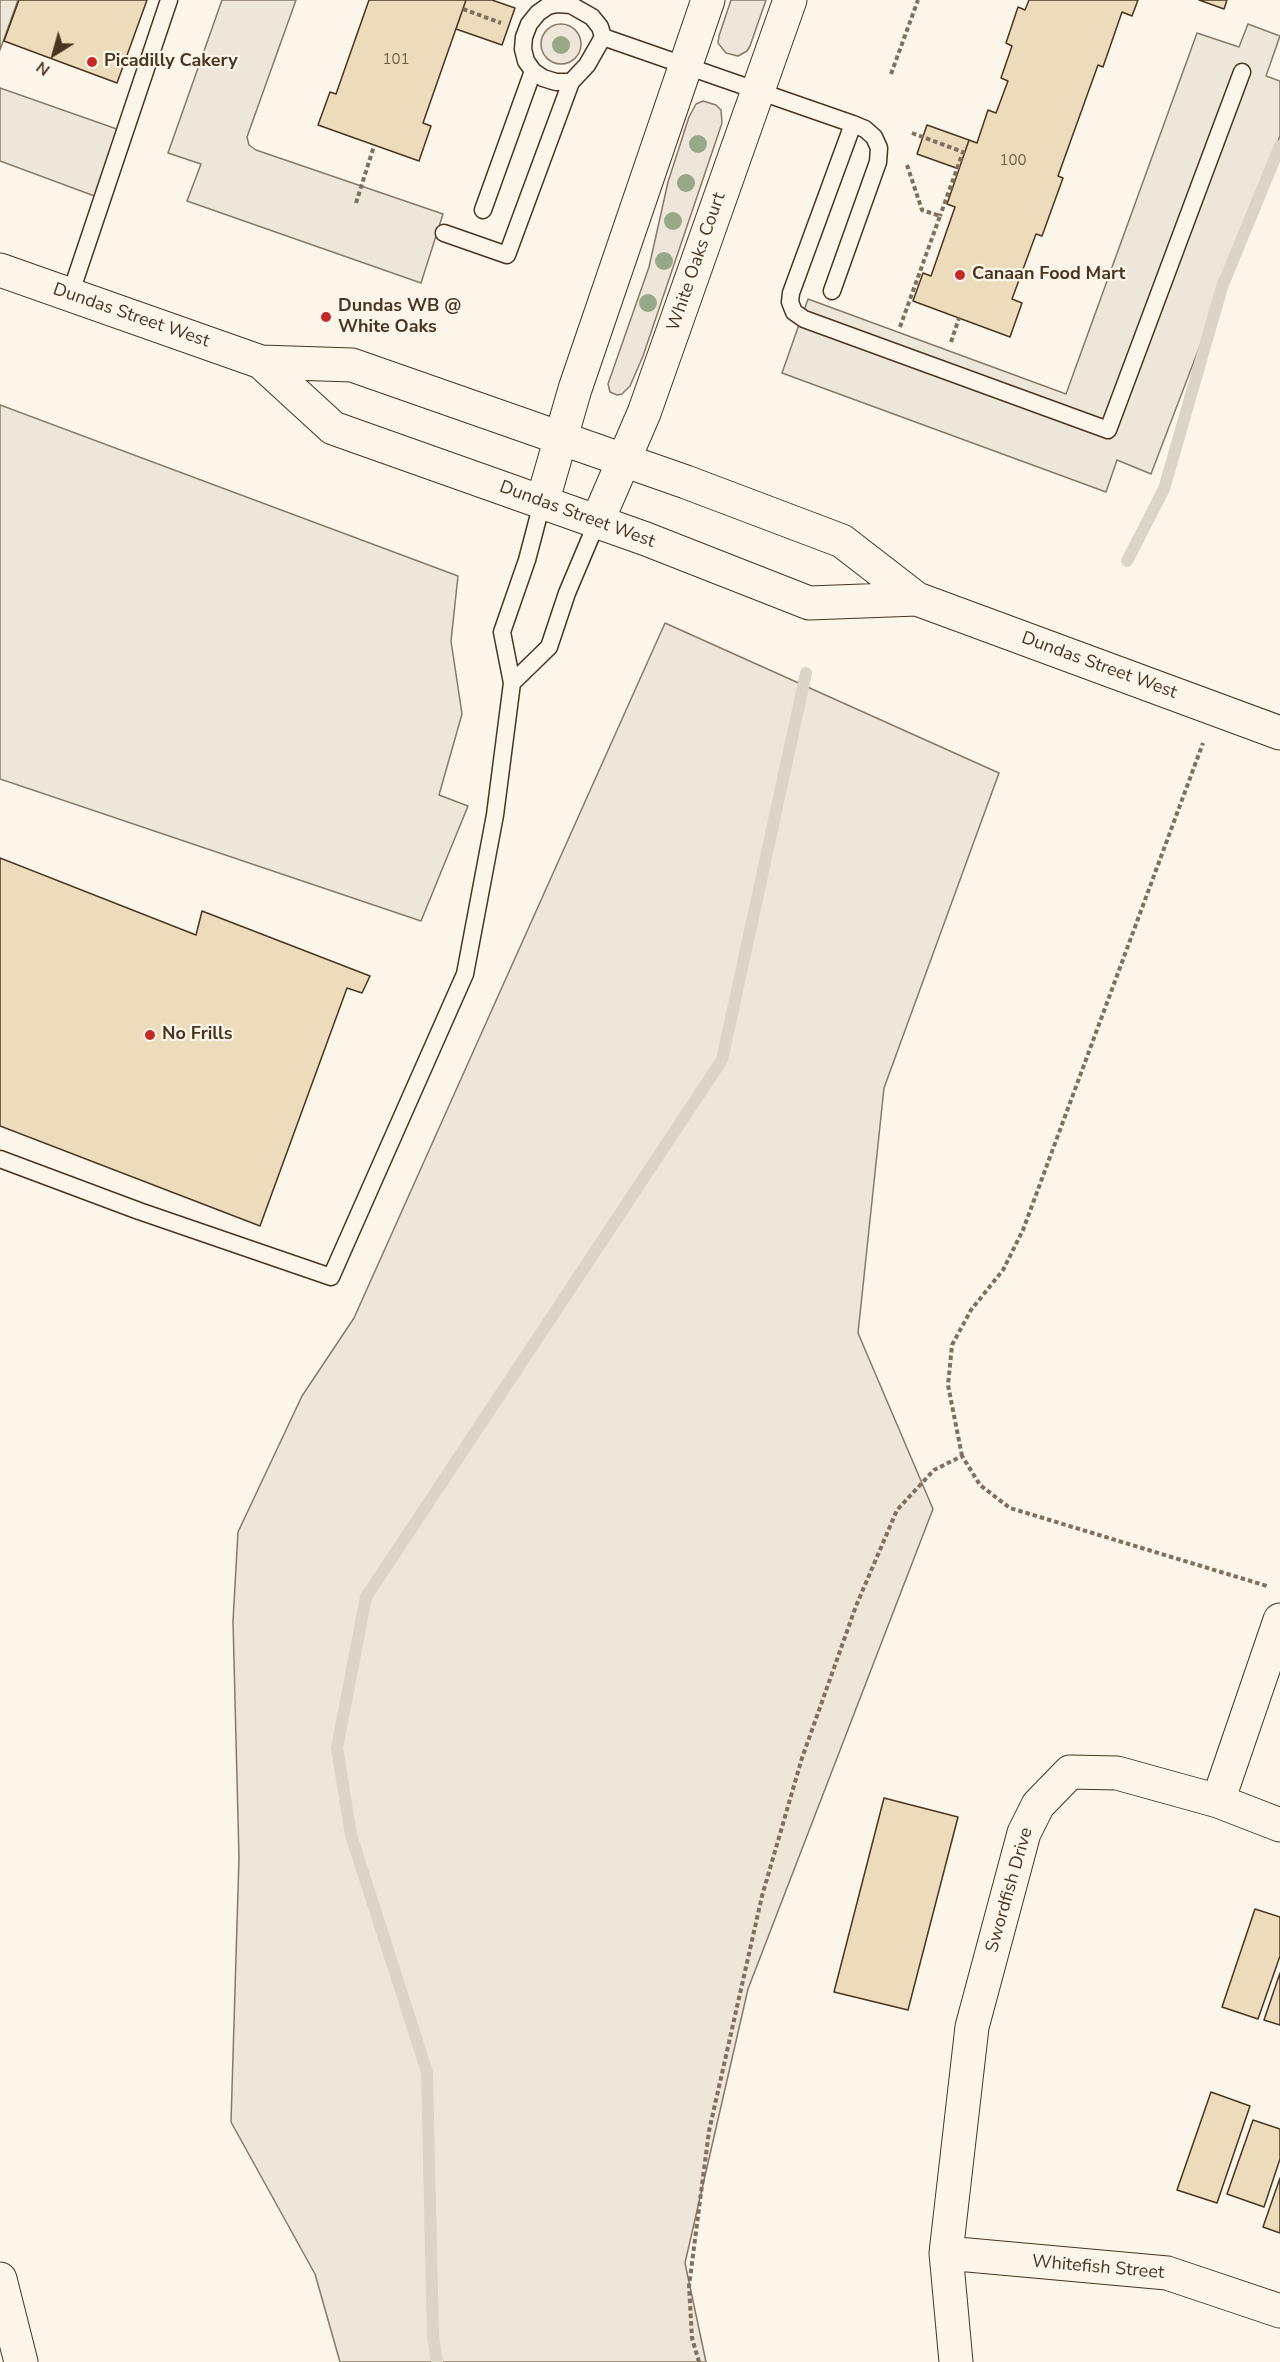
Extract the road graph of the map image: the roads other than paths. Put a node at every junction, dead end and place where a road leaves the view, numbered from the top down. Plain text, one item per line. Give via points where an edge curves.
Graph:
1 (169, 0) edge
2 (708, 0) edge
3 (790, 0) edge
4 (603, 37) junction
5 (686, 65) junction
6 (533, 71) junction
7 (1242, 72) dead end
8 (571, 82) junction
9 (757, 90) junction
10 (853, 124) junction
11 (483, 210) dead end
12 (444, 233) dead end
13 (0, 270) edge
14 (832, 291) dead end
15 (70, 295) junction
16 (261, 362) junction
17 (561, 438) junction
18 (624, 460) junction
19 (542, 503) junction
20 (597, 522) junction
21 (917, 599) junction
22 (512, 683) junction
23 (1280, 733) edge
24 (0, 1159) edge
25 (1280, 1620) edge
26 (1218, 1801) junction
27 (1280, 1825) edge
28 (946, 2253) junction
29 (0, 2279) edge
30 (1280, 2311) edge
31 (21, 2362) edge
32 (956, 2362) edge

1 - 15 lane
2 - 5 street
3 - 9 street, White Oaks Court
4 - 5 lane
4 - 6 lane via 592,17 571,5 548,6 538,13 526,32 523,49
4 - 8 lane via 587,65
5 - 9 lane
5 - 17 street
6 - 8 lane via 556,82
6 - 11 lane
7 - 10 lane via 1108,430 804,319 794,312 791,293
8 - 12 lane via 507,255
9 - 10 lane
9 - 18 street, White Oaks Court
10 - 14 lane via 874,137 879,148 878,162
13 - 15 street, Dundas Street West
15 - 16 street, Dundas Street West
16 - 17 street, Dundas Street West via 352,365
16 - 19 street, Dundas Street West via 333,428
17 - 18 street, Dundas Street West
17 - 19 street
18 - 20 street, White Oaks Court
18 - 21 street, Dundas Street West via 842,540
19 - 20 street, Dundas Street West
19 - 22 lane via 502,632
20 - 21 street, Dundas Street West via 809,603
20 - 22 lane via 549,647
21 - 23 street, Dundas Street West
22 - 24 lane via 495,815 465,974 331,1277
25 - 26 street
26 - 27 street, Swordfish Drive
26 - 28 street, Swordfish Drive via 1118,1773 1070,1772 1038,1805 1024,1833 972,2027
28 - 30 street, Whitefish Street via 1167,2273
28 - 32 street, Swordfish Drive
29 - 31 street

